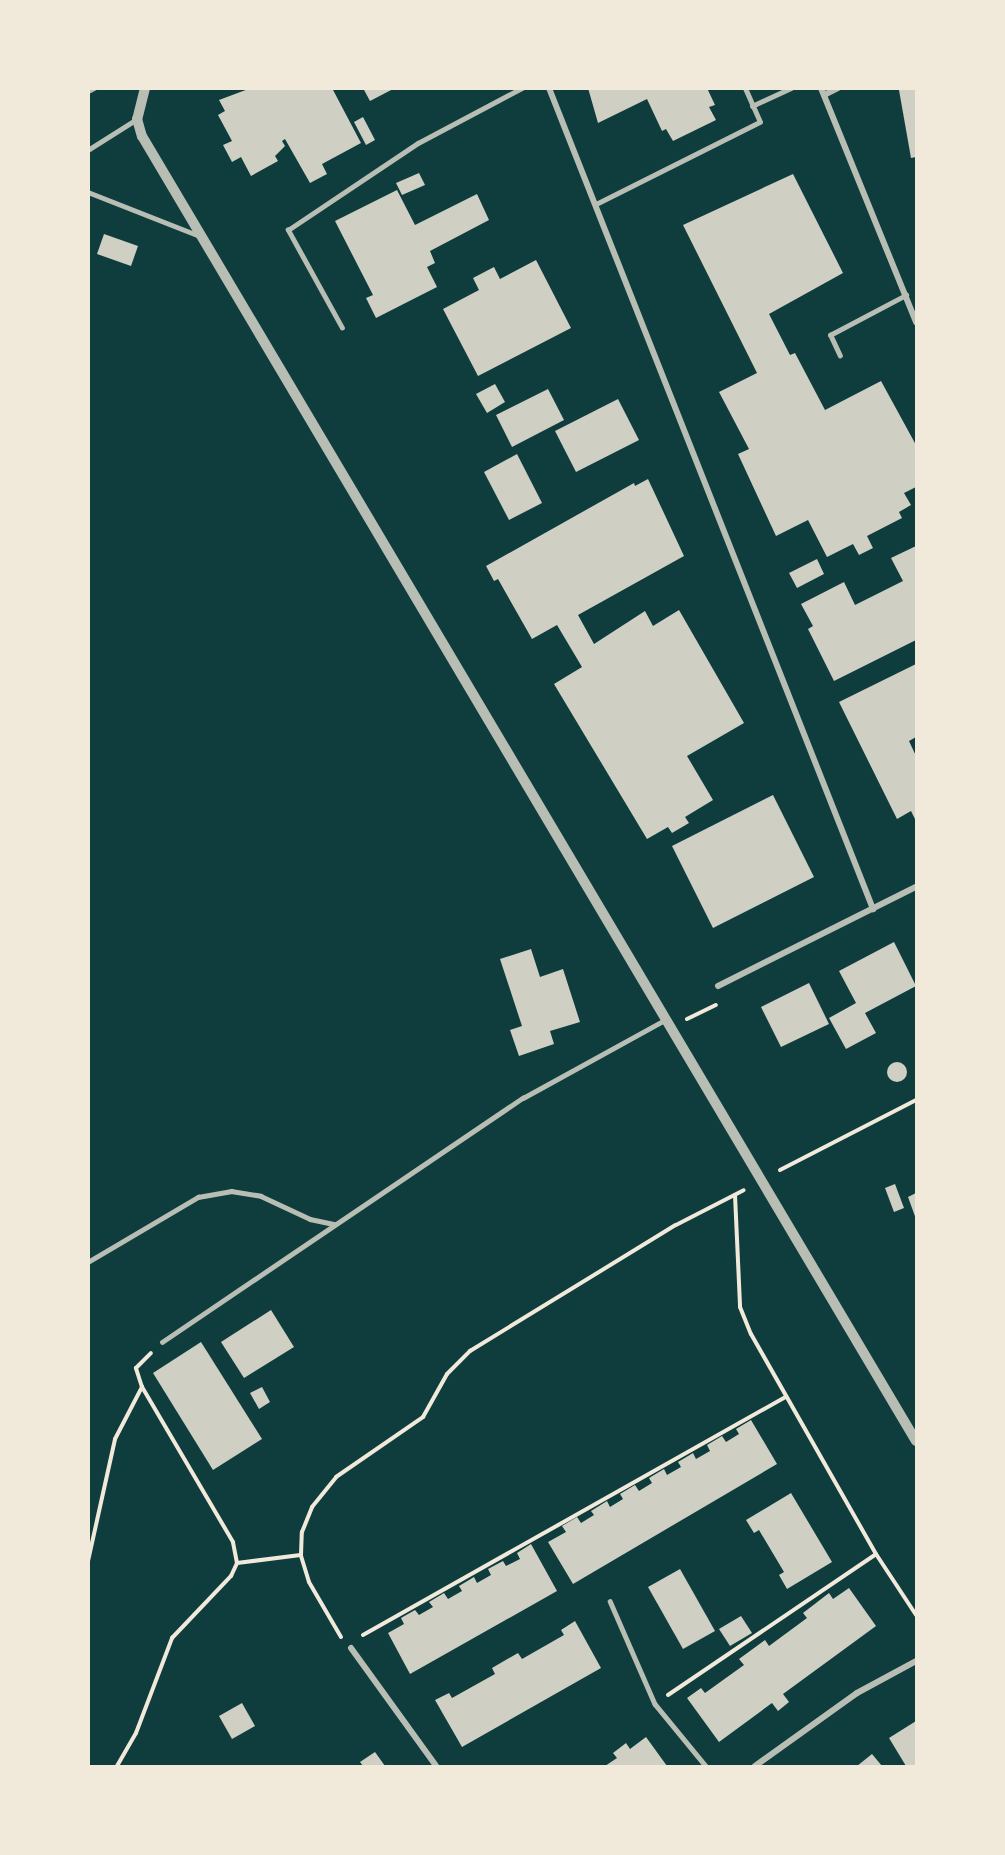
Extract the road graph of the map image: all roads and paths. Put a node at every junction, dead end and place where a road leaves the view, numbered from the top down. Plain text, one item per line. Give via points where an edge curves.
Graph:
1 (94, 88) edge
2 (145, 88) edge
3 (522, 88) edge
4 (549, 88) edge
5 (745, 88) edge
6 (791, 88) edge
7 (838, 88) edge
8 (88, 91) edge
9 (822, 92) edge
10 (752, 106) junction
11 (137, 119) junction
12 (88, 150) edge
13 (88, 192) edge
14 (596, 204) junction
15 (201, 237) junction
16 (906, 295) junction
17 (916, 322) edge
18 (342, 328) dead end
19 (840, 356) dead end
20 (916, 887) edge
21 (873, 909) junction
22 (718, 987) dead end
23 (700, 1013) dead end
24 (693, 1016) dead end
25 (665, 1020) junction
26 (916, 1100) edge
27 (762, 1179) junction
28 (735, 1195) junction
29 (334, 1224) junction
30 (88, 1262) edge
31 (162, 1341) joint
32 (142, 1387) junction
33 (786, 1397) junction
34 (916, 1441) edge
35 (876, 1554) junction
36 (301, 1555) junction
37 (88, 1561) edge
38 (237, 1563) junction
39 (610, 1601) dead end
40 (916, 1616) edge
41 (349, 1646) junction
42 (916, 1661) edge
43 (655, 1704) junction
44 (117, 1767) edge
45 (436, 1767) edge
46 (706, 1767) edge
47 (755, 1767) edge

1 - 8 lane
2 - 11 street
3 - 18 lane via 418,143 288,230
4 - 14 street
5 - 10 lane
6 - 10 lane
7 - 9 street
9 - 16 street
10 - 14 lane via 760,122
11 - 12 lane
11 - 15 street via 142,136
13 - 15 lane
14 - 21 street
15 - 25 street
16 - 17 street
16 - 19 lane via 830,335
20 - 21 street
21 - 22 street
23 - 24 path
25 - 27 street
25 - 29 lane via 523,1098
26 - 27 path
27 - 28 path
27 - 34 street
28 - 33 path via 740,1307
28 - 36 path via 676,1224 471,1351 447,1374 423,1417 336,1477 312,1507 302,1532
29 - 30 lane via 310,1219 261,1196 231,1191 198,1197
29 - 31 lane
31 - 32 path via 136,1368
32 - 37 path via 115,1439
32 - 38 path via 233,1542
33 - 35 path
33 - 41 path
35 - 40 path
35 - 43 path
36 - 38 path
36 - 41 path via 309,1582
38 - 44 path via 231,1576 172,1638 136,1733
39 - 43 lane
41 - 45 street
42 - 47 street via 856,1693
43 - 46 lane

